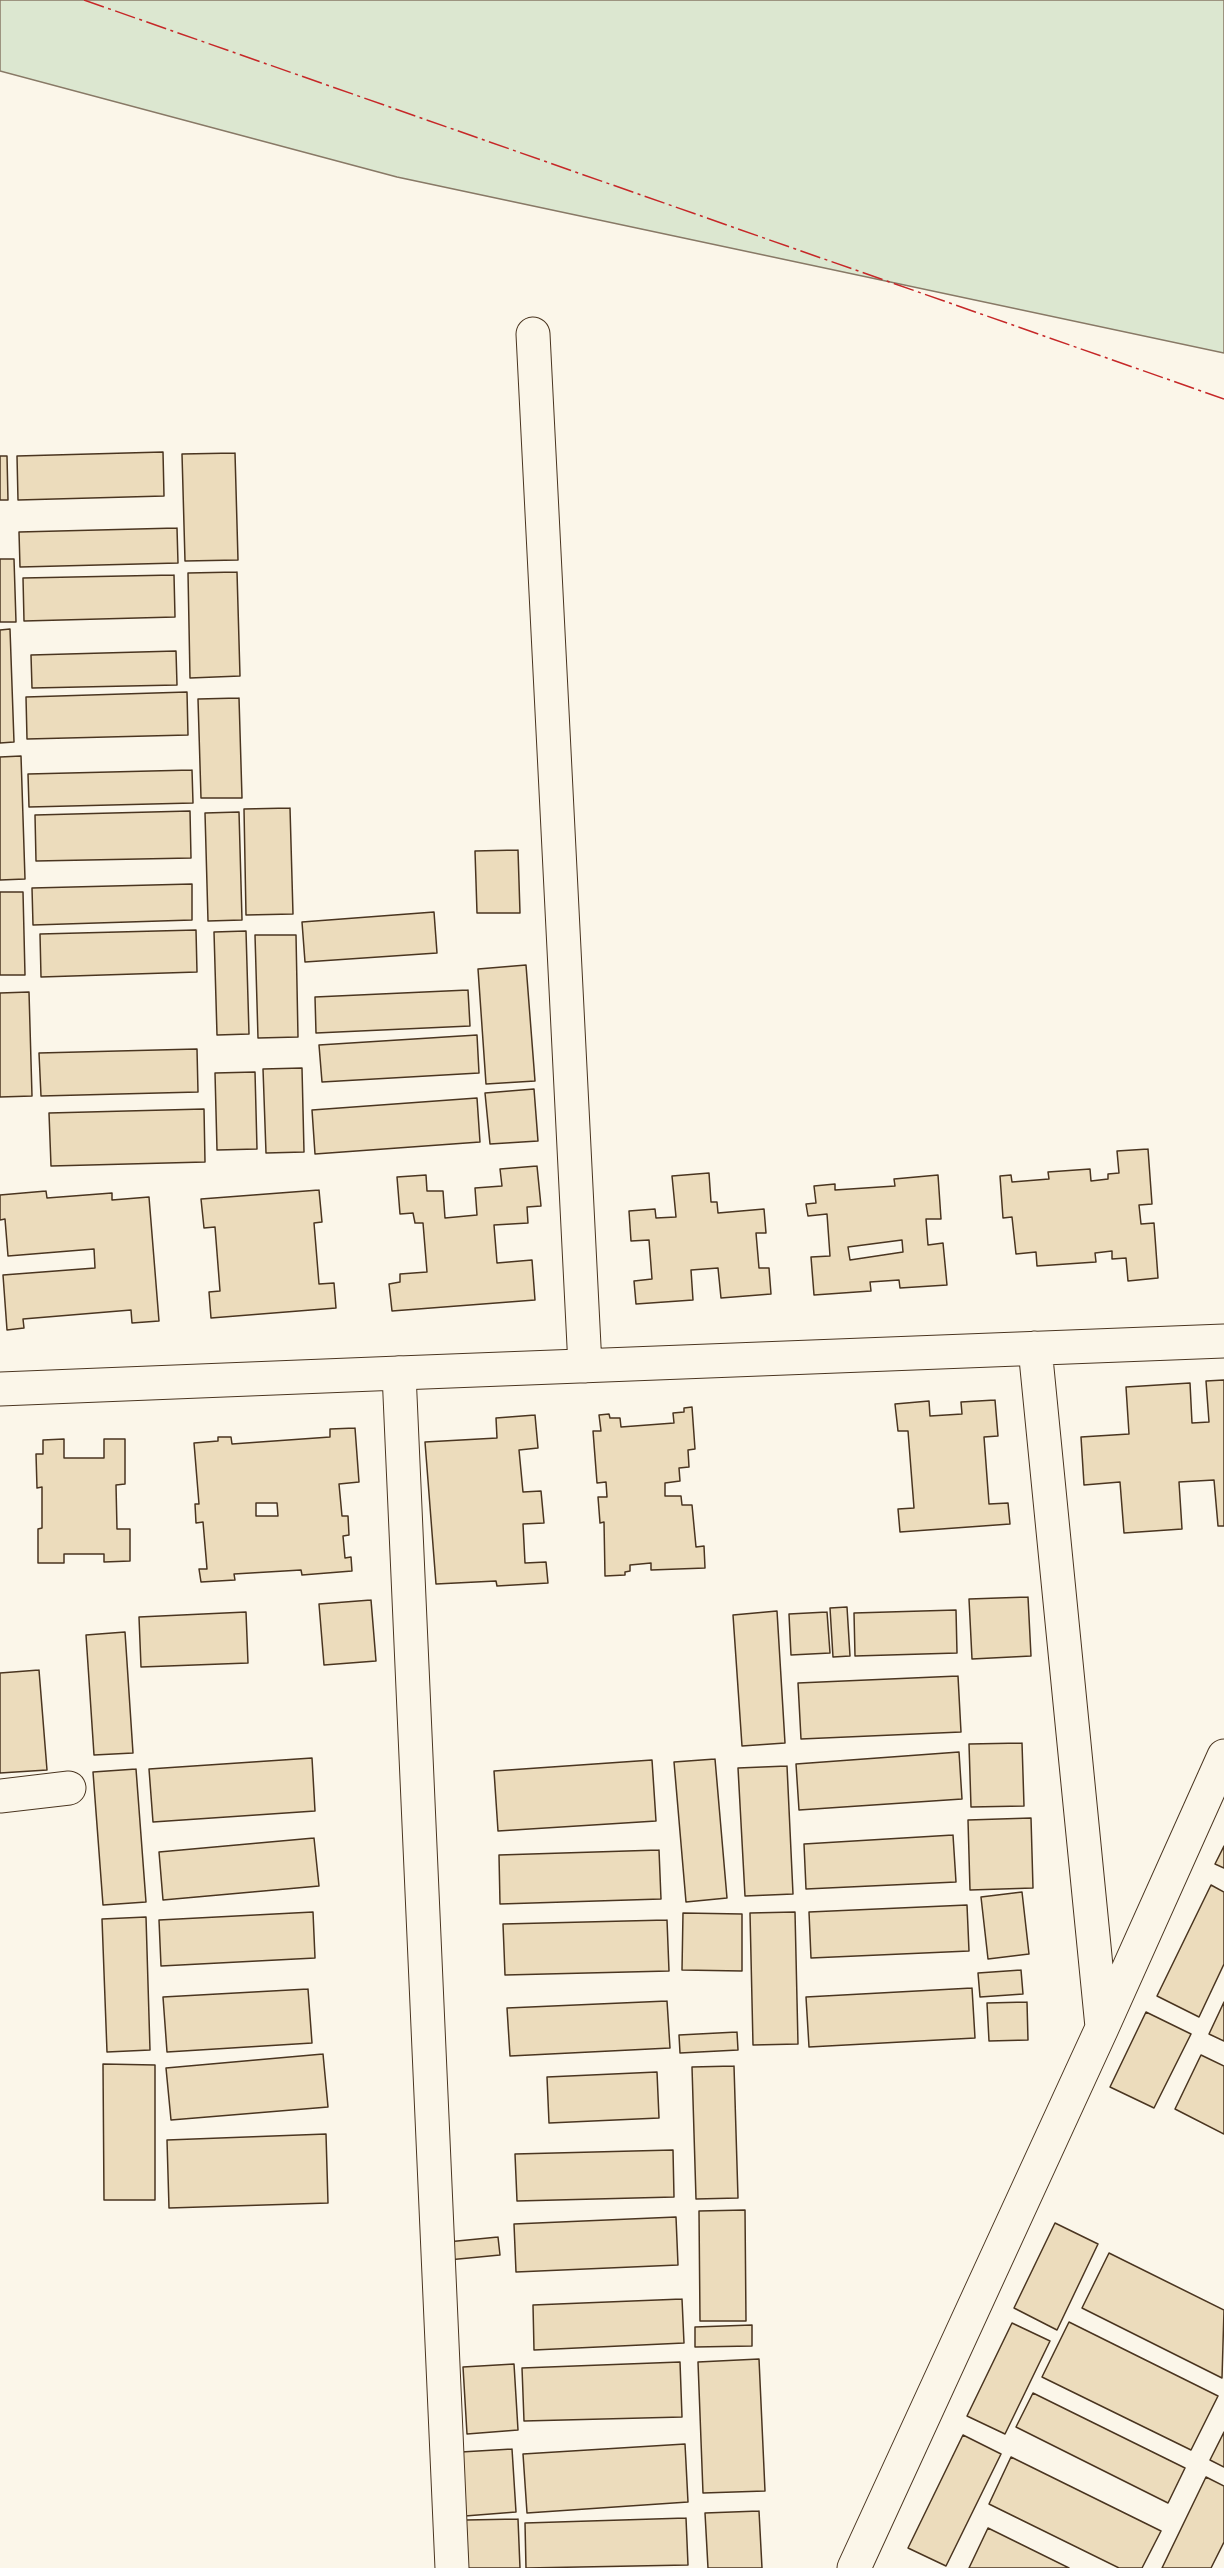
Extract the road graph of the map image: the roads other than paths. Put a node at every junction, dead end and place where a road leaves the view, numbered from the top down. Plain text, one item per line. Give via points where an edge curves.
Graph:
1 (533, 334) dead end
2 (1224, 1341) edge
3 (1035, 1348) junction
4 (585, 1366) junction
5 (399, 1373) junction
6 (0, 1389) edge
7 (1224, 1756) edge
8 (69, 1788) dead end
9 (0, 1796) edge
10 (1102, 2028) junction
11 (452, 2568) edge
12 (854, 2568) edge

1 - 4 street
2 - 3 street
3 - 4 street
3 - 10 street
4 - 5 street
5 - 6 street
5 - 11 street
7 - 10 street
8 - 9 street
10 - 12 street

